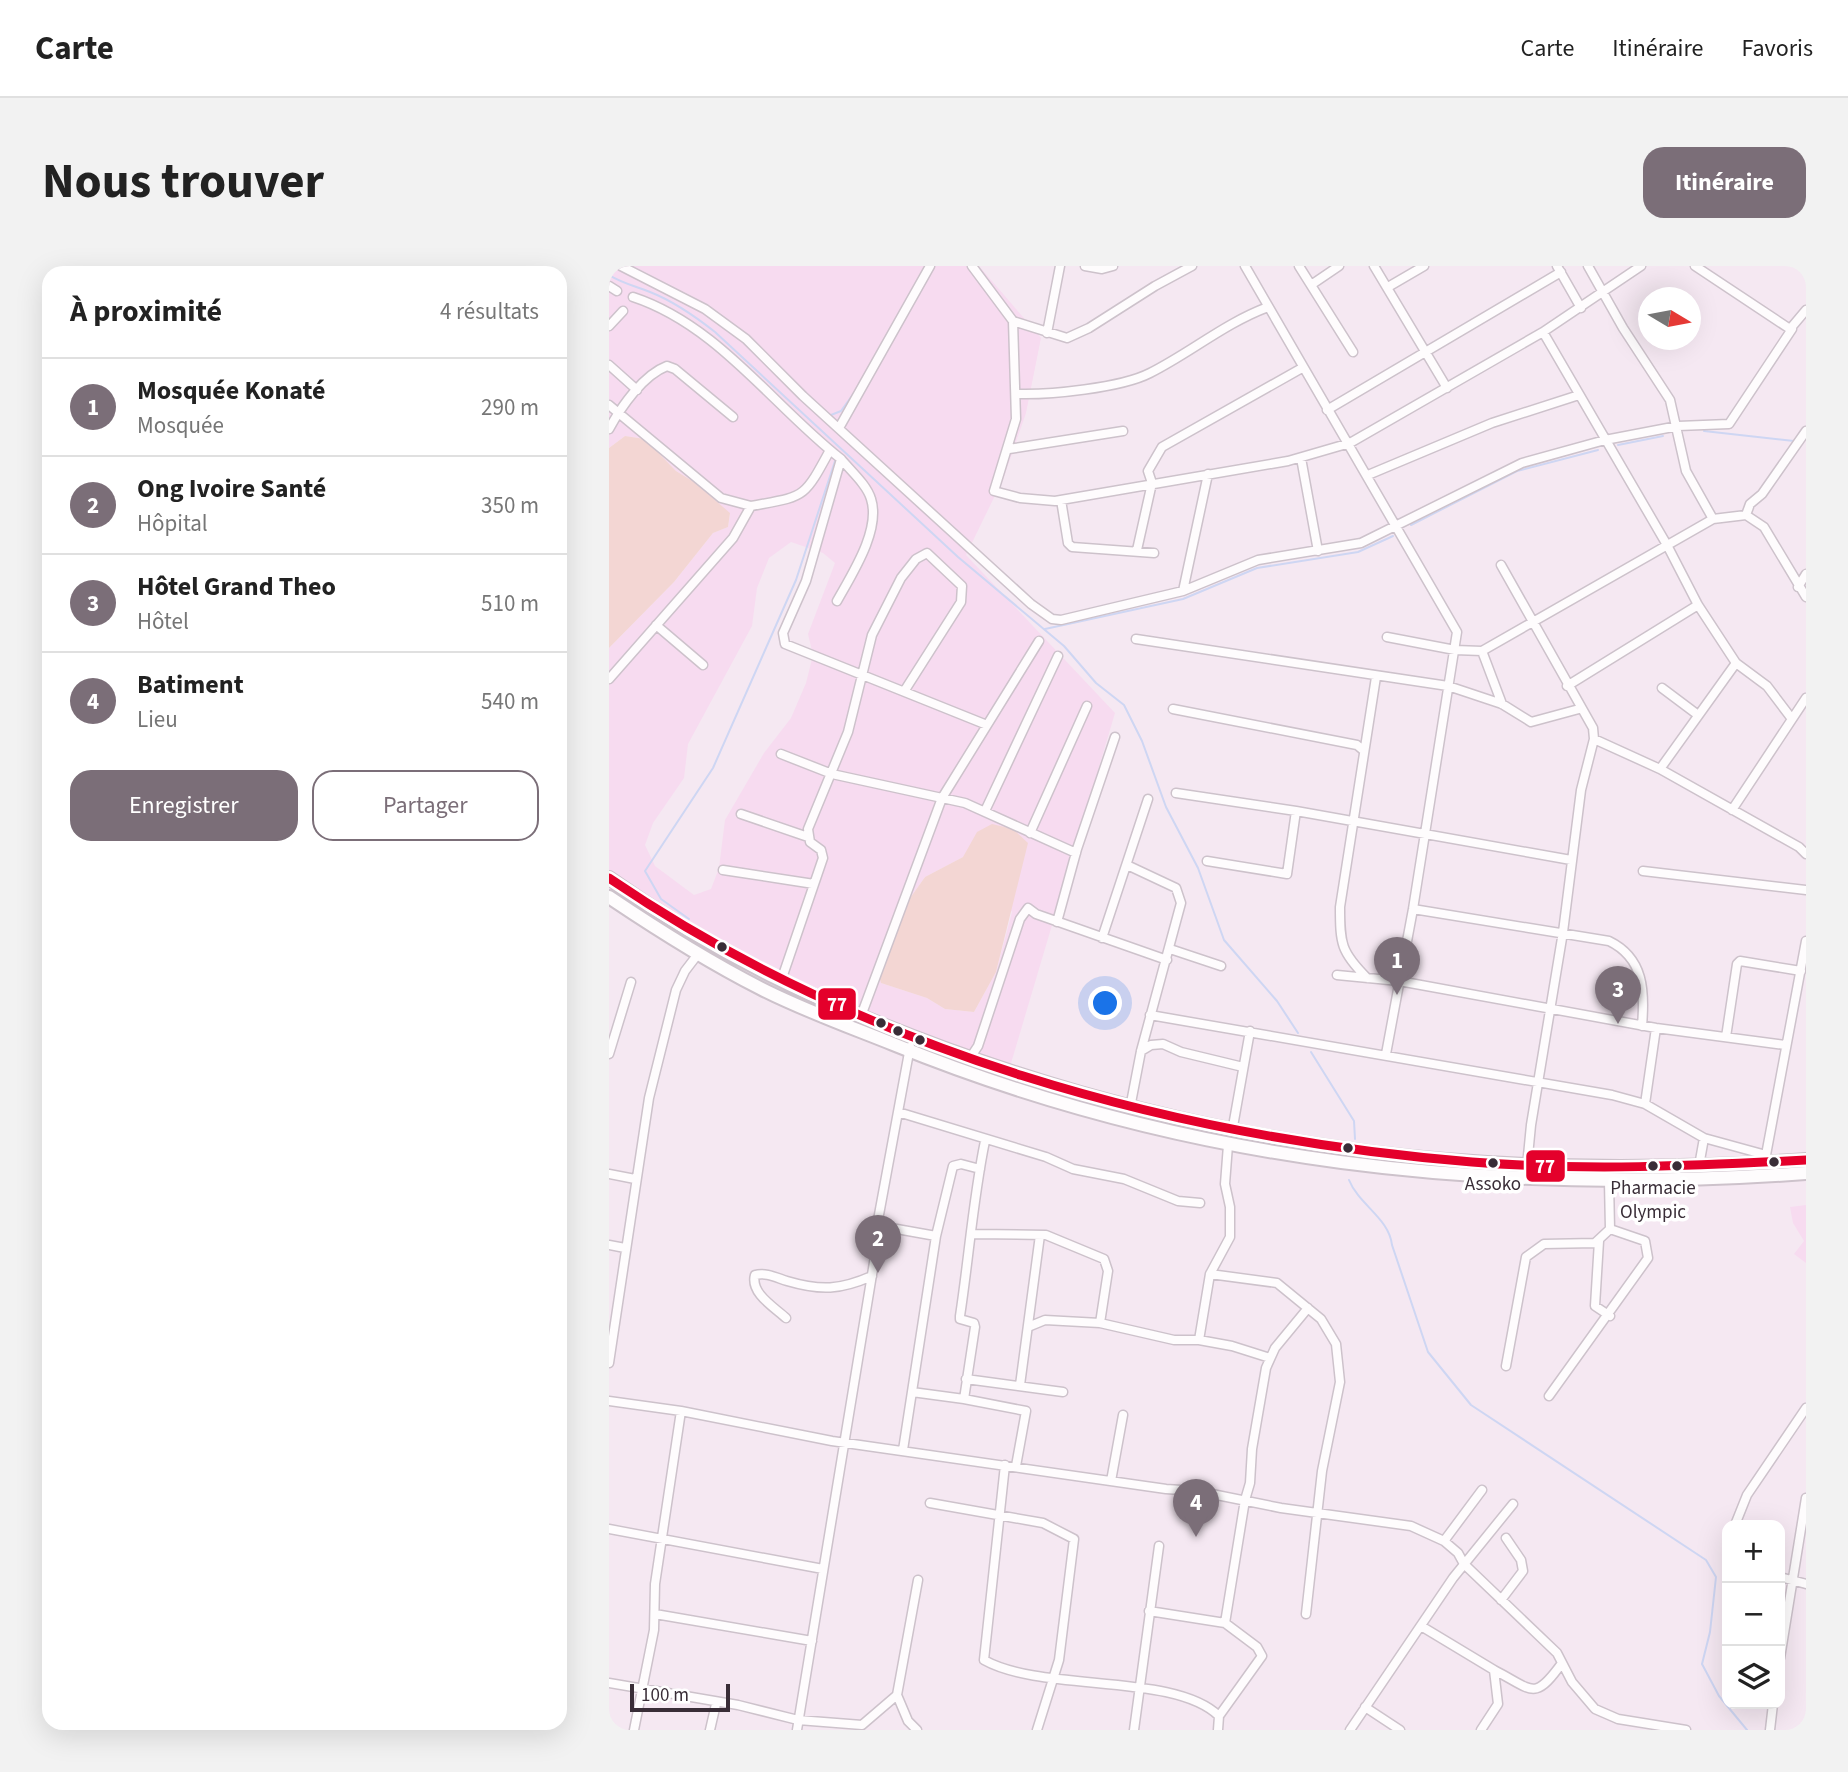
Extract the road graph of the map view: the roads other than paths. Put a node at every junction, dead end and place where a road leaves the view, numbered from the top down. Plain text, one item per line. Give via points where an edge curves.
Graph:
1 (621, 266) edge
2 (930, 266) edge
3 (972, 266) edge
4 (1060, 266) edge
5 (1085, 266) edge
6 (1113, 266) edge
7 (1192, 266) edge
8 (1245, 266) edge
9 (1299, 266) edge
10 (1339, 266) edge
11 (1374, 266) edge
12 (1424, 266) edge
13 (1588, 266) edge
14 (1641, 266) edge
15 (1695, 266) edge
16 (1559, 269) edge
17 (1311, 285) junction
18 (1388, 287) junction
19 (1603, 290) junction
20 (633, 297) dead end
21 (1268, 307) junction
22 (1581, 308) junction
23 (1806, 310) edge
24 (623, 312) dead end
25 (1013, 321) junction
26 (609, 326) edge
27 (1792, 329) junction
28 (1543, 332) junction
29 (1047, 333) junction
30 (1425, 350) junction
31 (1353, 352) dead end
32 (609, 365) edge
33 (1303, 368) junction
34 (1447, 388) junction
35 (637, 390) junction
36 (1017, 394) junction
37 (1580, 395) junction
38 (609, 405) edge
39 (1328, 410) junction
40 (617, 414) junction
41 (733, 417) dead end
42 (1678, 426) junction
43 (839, 428) junction
44 (609, 429) edge
45 (1123, 431) dead end
46 (1806, 431) edge
47 (1605, 440) junction
48 (1350, 443) junction
49 (1009, 449) junction
50 (830, 450) junction
51 (1301, 458) junction
52 (841, 459) junction
53 (1208, 474) junction
54 (1368, 475) junction
55 (1152, 482) junction
56 (1061, 500) junction
57 (751, 506) junction
58 (1746, 515) junction
59 (1713, 519) junction
60 (1396, 523) junction
61 (1667, 545) junction
62 (1137, 550) junction
63 (1318, 551) junction
64 (1154, 553) dead end
65 (1501, 565) dead end
66 (1806, 574) edge
67 (1798, 587) junction
68 (1183, 591) junction
69 (1806, 597) edge
70 (837, 601) dead end
71 (1698, 605) junction
72 (1534, 623) junction
73 (656, 625) junction
74 (1387, 638) dead end
75 (1136, 639) dead end
76 (1039, 641) dead end
77 (1455, 650) junction
78 (1482, 651) junction
79 (1058, 656) dead end
80 (1736, 663) junction
81 (703, 666) dead end
82 (860, 675) junction
83 (1376, 677) junction
84 (609, 679) edge
85 (1448, 686) junction
86 (1567, 687) junction
87 (1662, 688) dead end
88 (905, 690) junction
89 (1806, 698) edge
90 (1502, 704) junction
91 (1087, 706) dead end
92 (1173, 709) dead end
93 (1579, 709) junction
94 (1698, 715) junction
95 (1792, 719) junction
96 (987, 725) junction
97 (1115, 737) dead end
98 (1594, 739) junction
99 (1363, 750) junction
100 (781, 754) dead end
101 (1660, 769) junction
102 (832, 774) junction
103 (1176, 793) dead end
104 (942, 798) junction
105 (1148, 799) dead end
106 (1732, 810) junction
107 (985, 811) junction
108 (1296, 811) junction
109 (741, 814) dead end
110 (1354, 821) junction
111 (1424, 832) junction
112 (1030, 833) junction
113 (809, 837) junction
114 (1806, 837) edge
115 (1799, 847) junction
116 (1076, 853) junction
117 (1806, 854) edge
118 (1571, 860) junction
119 (1207, 861) dead end
120 (1127, 865) junction
121 (723, 870) dead end
122 (1643, 871) dead end
123 (609, 878) edge
124 (814, 884) junction
125 (1806, 890) edge
126 (609, 897) edge
127 (1413, 909) junction
128 (1057, 922) junction
129 (1563, 932) junction
130 (1103, 938) junction
131 (1806, 942) edge
132 (1170, 949) junction
133 (698, 954) junction
134 (1167, 960) junction
135 (1221, 966) dead end
136 (1801, 971) junction
137 (1337, 975) dead end
138 (1367, 978) junction
139 (781, 981) junction
140 (1399, 981) junction
141 (631, 982) dead end
142 (1549, 1009) junction
143 (1150, 1015) junction
144 (861, 1016) junction
145 (1642, 1026) junction
146 (1656, 1028) junction
147 (1249, 1031) junction
148 (914, 1037) junction
149 (1726, 1037) junction
150 (1785, 1045) junction
151 (909, 1051) junction
152 (1141, 1051) junction
153 (609, 1054) edge
154 (1386, 1054) junction
155 (970, 1058) junction
156 (1243, 1068) junction
157 (1538, 1082) junction
158 (1645, 1104) junction
159 (1130, 1108) junction
160 (898, 1112) junction
161 (1232, 1132) junction
162 (1704, 1138) junction
163 (985, 1141) junction
164 (1228, 1145) junction
165 (1767, 1159) junction
166 (1806, 1160) edge
167 (1527, 1166) junction
168 (1699, 1166) junction
169 (980, 1169) junction
170 (1806, 1173) edge
171 (609, 1174) edge
172 (635, 1179) junction
173 (1609, 1182) junction
174 (1200, 1203) dead end
175 (880, 1226) junction
176 (1610, 1229) junction
177 (973, 1234) junction
178 (1041, 1235) junction
179 (936, 1236) junction
180 (1599, 1241) junction
181 (609, 1245) edge
182 (625, 1248) junction
183 (1210, 1274) junction
184 (872, 1276) junction
185 (1308, 1308) junction
186 (1610, 1316) junction
187 (786, 1318) dead end
188 (1100, 1323) junction
189 (1028, 1327) junction
190 (611, 1334) edge
191 (1199, 1340) junction
192 (1270, 1358) junction
193 (609, 1363) edge
194 (1506, 1366) dead end
195 (966, 1379) junction
196 (1020, 1385) junction
197 (912, 1392) junction
198 (1063, 1392) dead end
199 (1549, 1396) dead end
200 (964, 1399) junction
201 (609, 1401) edge
202 (1806, 1408) edge
203 (681, 1411) junction
204 (1123, 1415) dead end
205 (1806, 1421) edge
206 (1785, 1437) junction
207 (844, 1442) junction
208 (903, 1450) junction
209 (1005, 1465) junction
210 (1016, 1466) junction
211 (1111, 1481) junction
212 (1482, 1490) dead end
213 (1806, 1498) edge
214 (1245, 1500) junction
215 (930, 1503) dead end
216 (1513, 1504) dead end
217 (999, 1514) junction
218 (1317, 1514) junction
219 (1737, 1520) edge
220 (609, 1529) edge
221 (1506, 1538) dead end
222 (661, 1540) junction
223 (1444, 1541) junction
224 (1159, 1546) dead end
225 (1464, 1563) junction
226 (823, 1569) junction
227 (1785, 1579) edge
228 (918, 1580) dead end
229 (1792, 1582) junction
230 (1806, 1584) edge
231 (1501, 1600) junction
232 (1150, 1611) junction
233 (655, 1614) junction
234 (1305, 1614) dead end
235 (1225, 1623) junction
236 (1421, 1626) junction
237 (811, 1641) junction
238 (1782, 1646) edge
239 (1562, 1663) junction
240 (1494, 1670) junction
241 (1054, 1678) junction
242 (609, 1683) edge
243 (640, 1689) junction
244 (1139, 1689) junction
245 (897, 1695) junction
246 (716, 1704) junction
247 (1365, 1707) junction
248 (1772, 1709) edge
249 (1219, 1716) junction
250 (799, 1720) junction
251 (869, 1727) edge
252 (1647, 1727) edge
253 (634, 1730) edge
254 (710, 1730) edge
255 (797, 1730) edge
256 (917, 1730) edge
257 (1037, 1730) edge
258 (1134, 1730) edge
259 (1218, 1730) edge
260 (1350, 1730) edge
261 (1400, 1730) edge
262 (1481, 1730) edge
263 (1686, 1730) edge
264 (1770, 1730) edge

1 - 43 street via 705,309 746,339
2 - 43 street
3 - 25 street
4 - 29 street
5 - 6 street
7 - 29 street via 1075,336
8 - 21 street
9 - 17 street
10 - 17 street
11 - 18 street
12 - 18 street
13 - 19 street
14 - 19 street
15 - 27 street
16 - 22 street
16 - 30 street
17 - 31 street
18 - 30 street
19 - 22 street
19 - 42 street via 1670,400
20 - 50 street via 660,306 702,332
21 - 33 street
21 - 36 street via 1226,326 1148,375 1042,394
22 - 28 street
23 - 27 street
24 - 26 street
25 - 29 street
25 - 36 street
27 - 42 street via 1729,424
28 - 34 street
28 - 37 street
30 - 34 street
30 - 39 street
32 - 35 street
33 - 39 street
33 - 55 street via 1162,447 1148,471
34 - 48 street
35 - 40 street
35 - 41 street via 657,369 667,366
36 - 49 street via 1021,406
37 - 47 street
37 - 54 street via 1471,431
38 - 40 street
39 - 48 street
40 - 44 street
40 - 57 street via 721,498
42 - 47 street
42 - 59 street via 1686,471
43 - 68 street via 1052,619
45 - 49 street
46 - 58 street
47 - 60 street via 1508,467
47 - 61 street
48 - 51 street
48 - 54 street
49 - 56 street via 995,492
50 - 52 street
50 - 57 street via 799,497
51 - 53 street
51 - 63 street
52 - 70 street via 870,496 874,513
52 - 82 street via 806,581 783,633 785,644
53 - 55 street
53 - 68 street
54 - 60 street
55 - 56 street
55 - 62 street
56 - 62 street via 1072,547
57 - 73 street via 733,538
58 - 59 street
58 - 67 street via 1764,527
59 - 61 street
60 - 63 street via 1361,543
60 - 77 street via 1457,632
61 - 71 street
61 - 72 street
62 - 64 street
63 - 68 street via 1258,560
65 - 72 street
66 - 67 street
67 - 69 street
71 - 80 street
71 - 86 street
72 - 78 street
72 - 86 street
73 - 81 street
73 - 84 street
74 - 77 street
75 - 83 street
76 - 96 street
77 - 78 street
77 - 85 street
78 - 90 street
79 - 107 street
80 - 94 street
80 - 95 street via 1767,686
82 - 88 street
82 - 88 street via 872,635 901,578 927,553 962,586 963,593
82 - 102 street via 848,732
83 - 85 street
83 - 99 street
85 - 90 street
85 - 111 street
86 - 93 street
87 - 94 street
88 - 96 street
89 - 95 street
90 - 93 street via 1531,722
91 - 112 street
92 - 99 street via 1357,745
93 - 98 street via 1593,728
94 - 101 street
95 - 106 street
96 - 104 street
97 - 116 street
98 - 101 street
98 - 118 street
99 - 110 street
100 - 102 street
101 - 106 street
102 - 104 street
102 - 113 street
103 - 108 street
104 - 107 street
104 - 144 street
105 - 120 street
106 - 115 street
107 - 112 street
108 - 110 street
108 - 119 street via 1287,874
109 - 113 street
110 - 111 street
110 - 138 street via 1340,907 1340,944
111 - 118 street
111 - 127 street
112 - 116 street
113 - 124 street via 823,854
114 - 115 street
115 - 117 street
116 - 128 street
118 - 129 street
120 - 130 street
120 - 132 street via 1169,884 1180,895
121 - 124 street
122 - 125 street
123 - 139 main road via 707,944
124 - 139 street
126 - 133 main road
127 - 129 street
127 - 140 street
128 - 130 street
128 - 155 street via 1028,908 1020,919
129 - 142 street
129 - 145 street via 1626,949 1642,977
130 - 134 street
131 - 136 street
132 - 134 street
132 - 135 street
133 - 151 main road via 792,1003
133 - 172 street via 682,977 672,1005
134 - 143 street
136 - 149 street via 1740,961
136 - 150 street
137 - 138 street
138 - 140 street
139 - 144 main road
140 - 142 street
140 - 154 street
141 - 153 street
142 - 145 street
142 - 157 street
143 - 147 street
143 - 152 street
144 - 148 main road
145 - 146 street
146 - 149 street
146 - 158 street
147 - 154 street
147 - 156 street
148 - 151 street
148 - 155 main road
149 - 150 street
150 - 165 street
151 - 160 street
151 - 164 main road via 1054,1102
152 - 156 street via 1163,1044
152 - 159 street
154 - 157 street
155 - 159 main road
156 - 161 street
157 - 158 street
157 - 167 street
158 - 162 street
159 - 161 main road
160 - 163 street
160 - 175 street
161 - 167 main road via 1360,1153
162 - 165 street
162 - 168 street
163 - 169 street
163 - 174 street via 1073,1169 1124,1179 1178,1201
164 - 173 main road via 1436,1175
164 - 183 street via 1225,1184 1230,1237
165 - 166 main road
165 - 168 main road
167 - 168 main road
169 - 177 street
169 - 179 street via 961,1164 953,1167
170 - 173 main road
171 - 172 street
172 - 182 street
173 - 176 street
175 - 179 street
175 - 184 street
176 - 180 street
176 - 186 street via 1645,1241 1648,1258
177 - 178 street
177 - 195 street via 960,1316 975,1327
178 - 188 street via 1104,1259 1108,1272
178 - 189 street
179 - 197 street
180 - 186 street via 1595,1306
180 - 194 street via 1544,1244 1527,1256
181 - 182 street
182 - 190 street
183 - 185 street via 1277,1283
183 - 191 street
184 - 187 street via 829,1289 755,1275 758,1292
184 - 207 street
185 - 192 street
185 - 218 street via 1329,1331 1340,1362
186 - 199 street
188 - 189 street via 1045,1320
188 - 191 street via 1174,1340
189 - 196 street
190 - 193 street
191 - 192 street
192 - 214 street via 1262,1383
195 - 196 street
195 - 200 street
196 - 198 street
197 - 200 street
197 - 208 street
200 - 210 street via 1026,1411
201 - 203 street
202 - 206 street
203 - 207 street
203 - 222 street
204 - 211 street
205 - 206 street
206 - 219 street via 1747,1495
207 - 208 street
207 - 226 street
208 - 209 street
209 - 210 street
209 - 217 street
210 - 211 street
211 - 214 street
212 - 223 street
213 - 229 street
214 - 218 street
214 - 235 street
215 - 217 street
216 - 225 street
217 - 241 street via 984,1660
217 - 241 street via 1051,1526 1074,1539
218 - 223 street via 1400,1523
218 - 234 street
220 - 222 street
221 - 231 street via 1523,1571
222 - 226 street
222 - 233 street
223 - 225 street
224 - 232 street
225 - 231 street
225 - 236 street
226 - 237 street
227 - 229 street
228 - 245 street
229 - 230 street
229 - 238 street
231 - 239 street
232 - 235 street
232 - 244 street
233 - 237 street
233 - 243 street
235 - 249 street via 1262,1656
236 - 240 street
236 - 247 street
237 - 250 street
239 - 240 street via 1539,1690
239 - 252 street via 1595,1709
240 - 262 street via 1498,1704
241 - 244 street
241 - 257 street
242 - 243 street
243 - 246 street
243 - 253 street
244 - 249 street via 1208,1704
244 - 258 street
245 - 251 street
245 - 256 street
246 - 250 street
246 - 254 street
247 - 260 street
247 - 261 street
248 - 264 street
249 - 259 street
250 - 251 street
250 - 255 street
252 - 263 street

